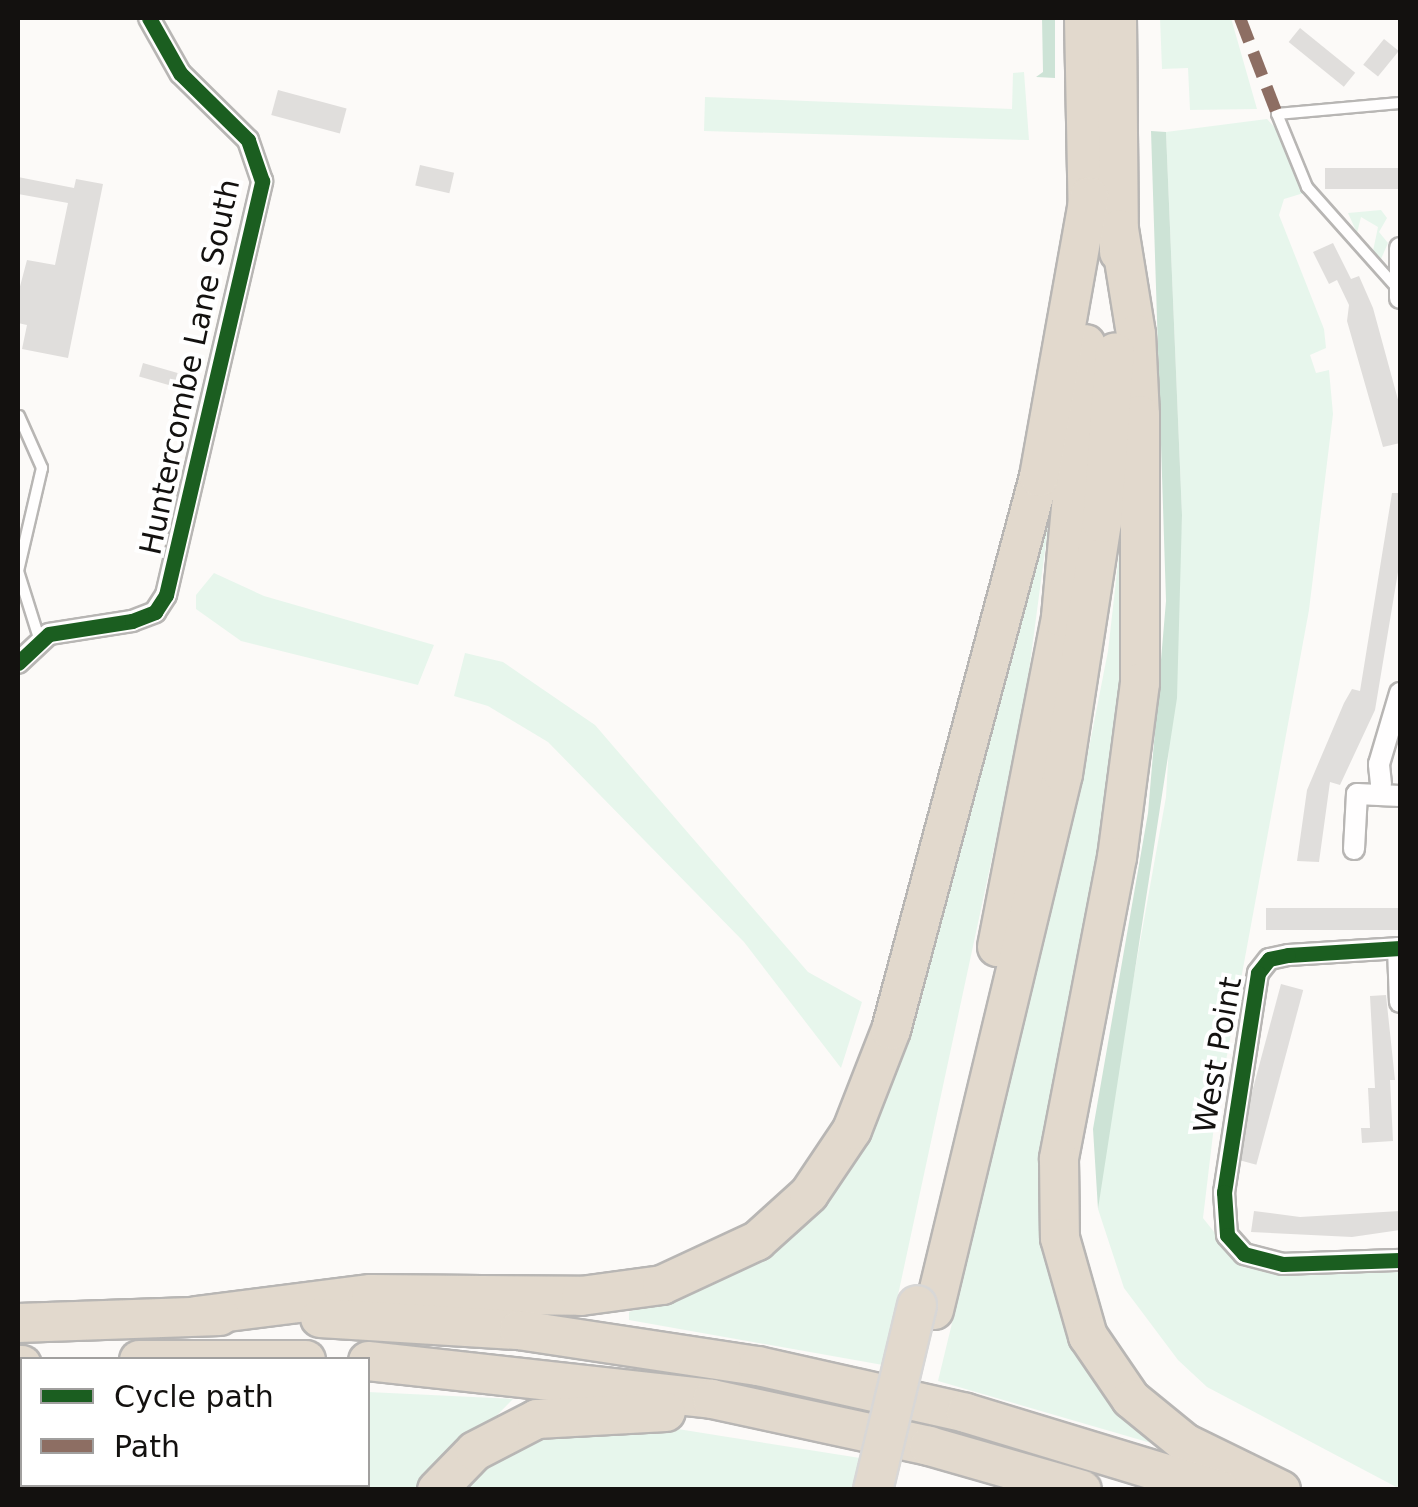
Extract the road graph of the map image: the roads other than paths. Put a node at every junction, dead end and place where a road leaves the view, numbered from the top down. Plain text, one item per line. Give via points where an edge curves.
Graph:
1 (150, 18) edge
2 (1084, 18) edge
3 (1117, 18) edge
4 (1400, 103) edge
5 (1088, 196) junction
6 (1119, 229) junction
7 (1400, 248) edge
8 (1398, 293) edge
9 (19, 416) edge
10 (40, 641) junction
11 (18, 663) edge
12 (1400, 693) edge
13 (1381, 784) dead end
14 (1400, 796) edge
15 (1354, 850) dead end
16 (1399, 948) edge
17 (1400, 1002) edge
18 (1400, 1260) edge
19 (925, 1308) junction
20 (196, 1316) junction
21 (18, 1323) edge
22 (370, 1361) edge
23 (808, 1418) junction
24 (437, 1490) edge
25 (873, 1490) edge
26 (891, 1490) edge
27 (1082, 1490) edge
28 (1220, 1490) edge
29 (1281, 1490) edge

1 - 10 street, Huntercombe Lane South via 204,103 248,140 262,181 166,595 155,612 132,621
2 - 5 highway
3 - 6 highway
4 - 8 lane via 1277,114 1307,187
5 - 19 highway via 1085,376 1062,617
5 - 20 highway via 1040,477 891,1030 852,1130 810,1194 748,1246 662,1285 581,1296 371,1294
6 - 19 highway via 1110,443 1079,688
6 - 29 highway via 1138,366 1140,683 1117,857 1059,1159 1060,1238 1077,1312 1101,1360 1131,1398 1185,1443
7 - 8 street
9 - 10 lane via 42,468 18,571
10 - 11 street, Huntercombe Lane South
12 - 13 street via 1380,764
14 - 15 street via 1357,794
16 - 17 street
16 - 18 street, West Point via 1288,955 1269,959 1258,973 1224,1192 1227,1236 1244,1254 1283,1264
19 - 25 highway, bridge
19 - 26 highway
20 - 21 highway
20 - 28 highway via 436,1324 676,1351 966,1412
22 - 23 highway via 573,1379
23 - 24 highway via 632,1410 548,1417 496,1436
23 - 27 highway

